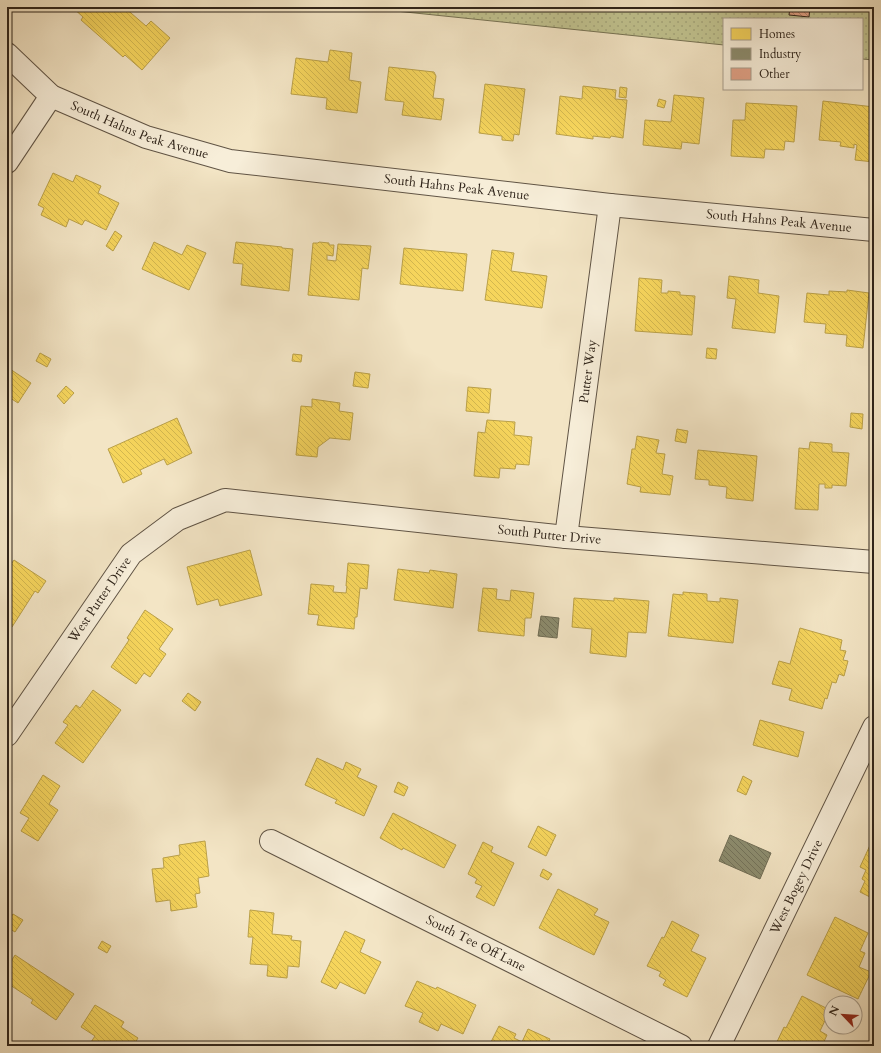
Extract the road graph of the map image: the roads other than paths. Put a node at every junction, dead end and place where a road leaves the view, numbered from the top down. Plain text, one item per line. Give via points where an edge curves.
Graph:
1 (7, 54) edge
2 (51, 96) junction
3 (7, 162) edge
4 (610, 205) junction
5 (874, 230) edge
6 (225, 500) joint
7 (566, 537) junction
8 (874, 562) edge
9 (874, 727) edge
10 (7, 735) edge
11 (271, 841) dead end
12 (681, 1046) edge
13 (719, 1046) edge

1 - 2 street
2 - 3 street
2 - 4 street, South Hahns Peak Avenue via 146,136 230,161
4 - 5 street, South Hahns Peak Avenue
4 - 7 street, Putter Way
6 - 7 street, South Putter Drive
6 - 10 street, West Putter Drive via 178,519 131,554
7 - 8 street, South Putter Drive
9 - 13 street, West Bogey Drive
11 - 12 street, South Tee Off Lane

